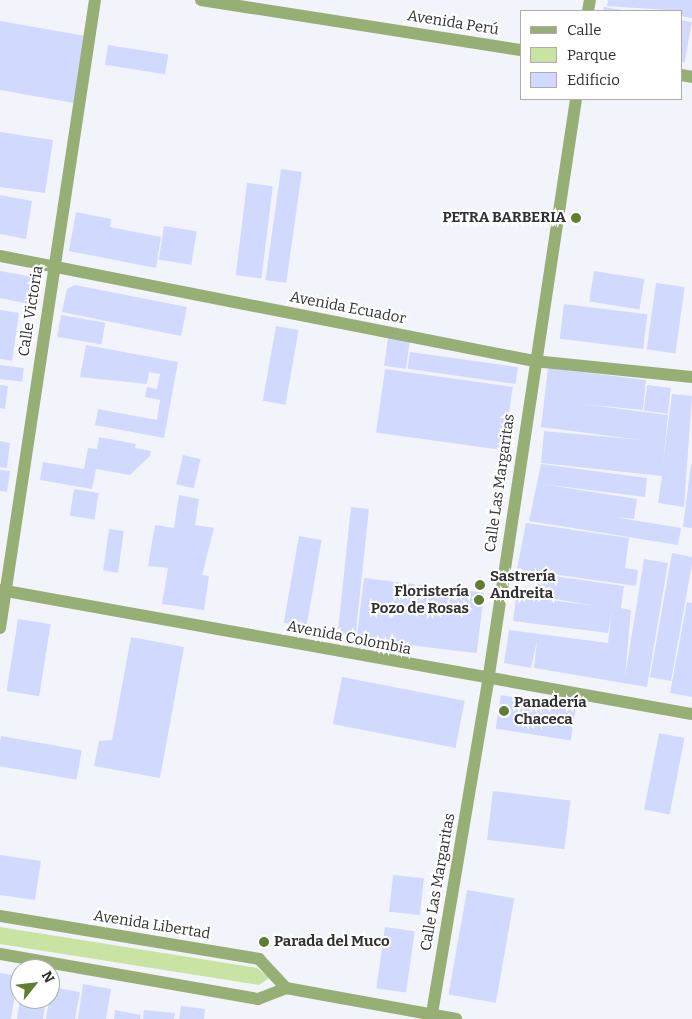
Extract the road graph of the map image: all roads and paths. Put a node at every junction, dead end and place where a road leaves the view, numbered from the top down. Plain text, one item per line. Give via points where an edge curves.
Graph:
1 (95, 0) edge
2 (202, 0) edge
3 (520, 50) edge
4 (576, 100) edge
5 (0, 256) edge
6 (55, 267) junction
7 (534, 361) junction
8 (692, 377) edge
9 (3, 591) edge
10 (0, 628) edge
11 (488, 681) junction
12 (692, 714) edge
13 (0, 916) edge
14 (0, 954) edge
15 (286, 988) junction
16 (432, 1017) edge
17 (456, 1019) edge

1 - 6 street, Calle Victoria
2 - 3 street, Avenida Perú
4 - 7 street, Calle Las Margaritas
5 - 6 street, Avenida Ecuador
6 - 7 street, Avenida Ecuador
6 - 9 street, Calle Victoria
7 - 8 street, Avenida Ecuador
7 - 11 street, Calle Las Margaritas
9 - 10 street, Calle Victoria
9 - 11 street, Avenida Colombia
11 - 12 street, Avenida Colombia
11 - 16 street, Calle Las Margaritas
13 - 15 street, Avenida Libertad via 259,959
14 - 15 street via 258,999
15 - 16 street
16 - 17 street

